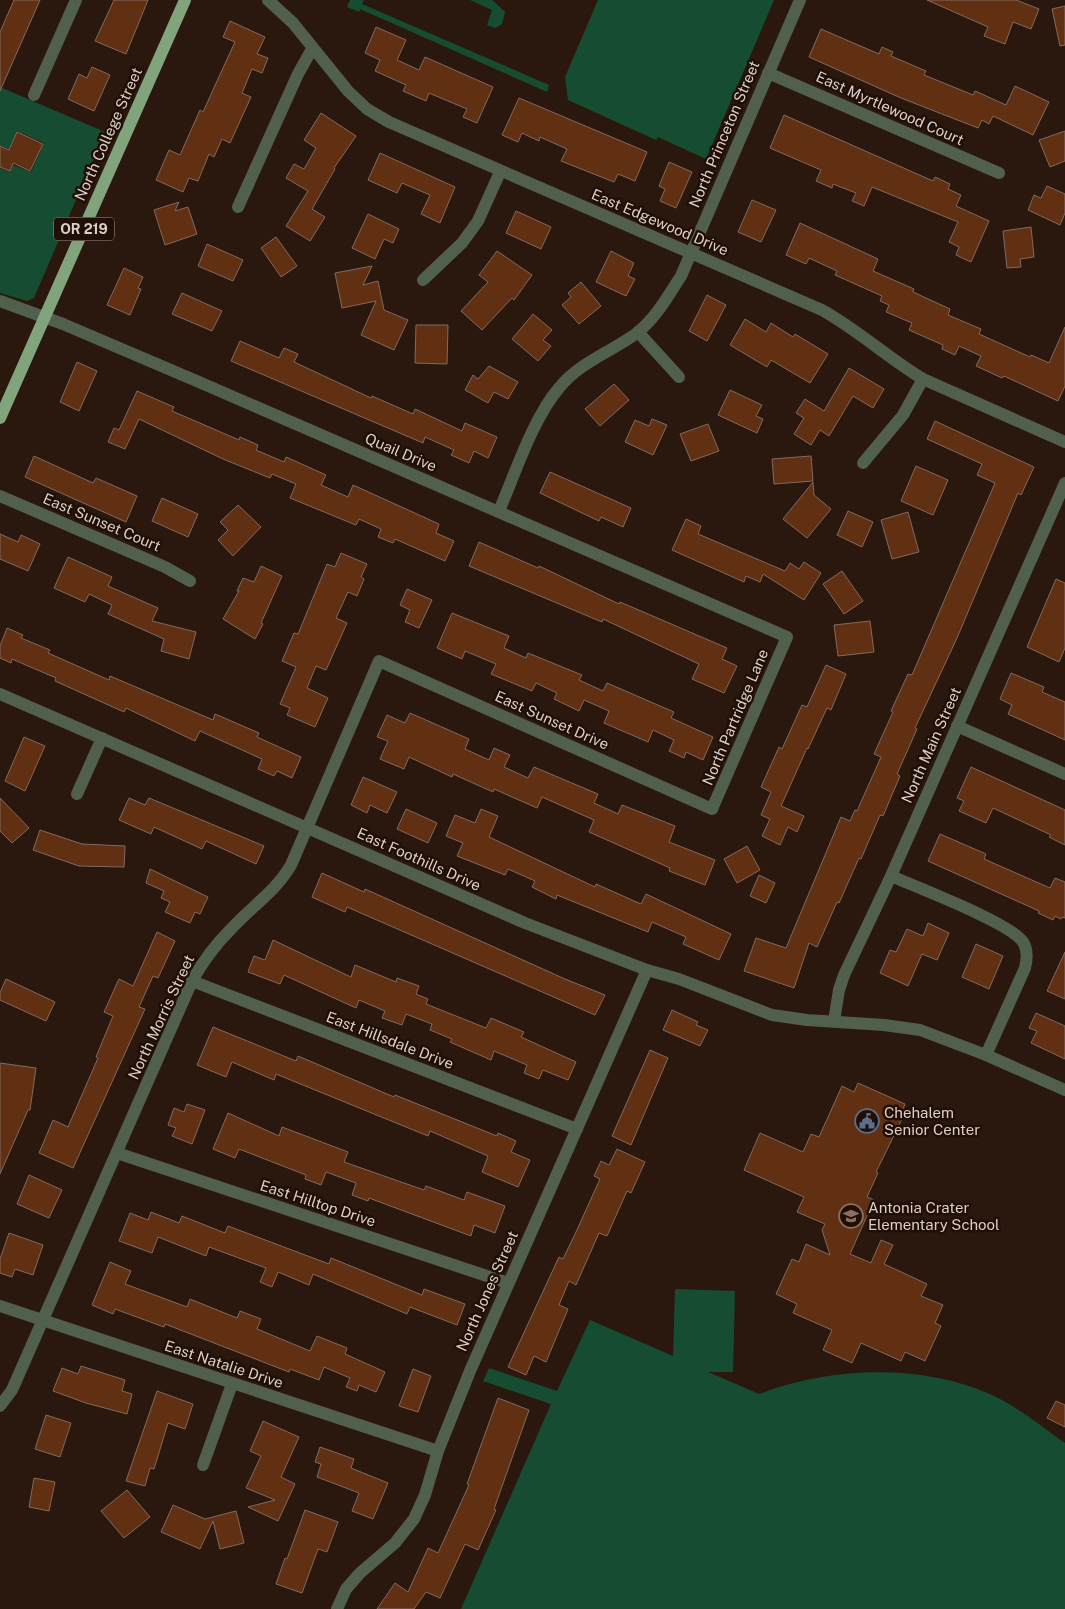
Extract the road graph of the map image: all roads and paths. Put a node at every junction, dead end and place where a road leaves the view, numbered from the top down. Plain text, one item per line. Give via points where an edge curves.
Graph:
1 (76, 0) edge
2 (185, 0) edge
3 (268, 0) edge
4 (800, 0) edge
5 (312, 49) junction
6 (768, 73) junction
7 (34, 95) dead end
8 (500, 172) junction
9 (999, 173) dead end
10 (238, 207) dead end
11 (691, 253) junction
12 (423, 280) dead end
13 (0, 301) edge
14 (44, 318) junction
15 (638, 332) junction
16 (678, 376) dead end
17 (923, 380) junction
18 (0, 418) edge
19 (1065, 442) edge
20 (863, 463) dead end
21 (1065, 483) edge
22 (0, 496) edge
23 (499, 511) junction
24 (190, 581) dead end
25 (787, 637) joint
26 (379, 661) joint
27 (0, 694) edge
28 (958, 726) junction
29 (102, 738) junction
30 (1065, 774) edge
31 (77, 794) dead end
32 (712, 809) joint
33 (307, 827) junction
34 (891, 876) junction
35 (647, 970) junction
36 (192, 981) junction
37 (834, 1021) junction
38 (986, 1055) junction
39 (1065, 1090) edge
40 (577, 1129) junction
41 (117, 1153) junction
42 (508, 1283) junction
43 (0, 1306) edge
44 (43, 1320) junction
45 (232, 1384) junction
46 (0, 1406) edge
47 (438, 1451) junction
48 (203, 1465) dead end
49 (337, 1609) edge

1 - 7 street
2 - 14 main road, North College Street / OR 219
3 - 5 street, East Edgewood Drive via 293,24
4 - 6 street, North Princeton Street
5 - 8 street, East Edgewood Drive via 367,109
5 - 10 street
6 - 9 street, East Myrtlewood Court
6 - 11 street, North Princeton Street
8 - 11 street, East Edgewood Drive
8 - 12 street via 478,221 462,243
11 - 15 street, North Princeton Street via 667,298
11 - 17 street, East Edgewood Drive via 822,310
13 - 14 street, Quail Drive
14 - 18 main road, North College Street / OR 219
14 - 23 street, Quail Drive
15 - 16 street
15 - 23 street, North Princeton Street via 582,366 558,388 542,412
17 - 19 street, East Edgewood Drive
17 - 20 street via 903,415
21 - 28 street, North Main Street
22 - 24 street, East Sunset Court via 165,567
23 - 25 street, Quail Drive
25 - 32 street, North Partridge Lane
26 - 32 street, East Sunset Drive
26 - 33 street, North Morris Street
27 - 29 street, East Foothills Drive
28 - 30 street
28 - 34 street, North Main Street
29 - 31 street
29 - 33 street, East Foothills Drive
33 - 35 street, East Foothills Drive via 525,923
33 - 36 street, North Morris Street via 284,877 217,944
34 - 37 street, North Main Street via 844,975
34 - 38 street via 999,925 1023,942 1027,958 1024,968
35 - 37 street, East Foothills Drive via 772,1015
35 - 40 street, North Jones Street
36 - 40 street, East Hillsdale Drive
36 - 41 street, North Morris Street
37 - 38 street, East Foothills Drive via 920,1030
38 - 39 street, East Foothills Drive
40 - 42 street, North Jones Street
41 - 42 street, East Hilltop Drive
41 - 44 street, North Morris Street
42 - 47 street, North Jones Street
43 - 44 street, East Natalie Drive
44 - 45 street, East Natalie Drive
44 - 46 street, North Morris Street via 12,1390
45 - 47 street, East Natalie Drive
45 - 48 street
47 - 49 street, North Jones Street via 414,1520 396,1543 346,1589

